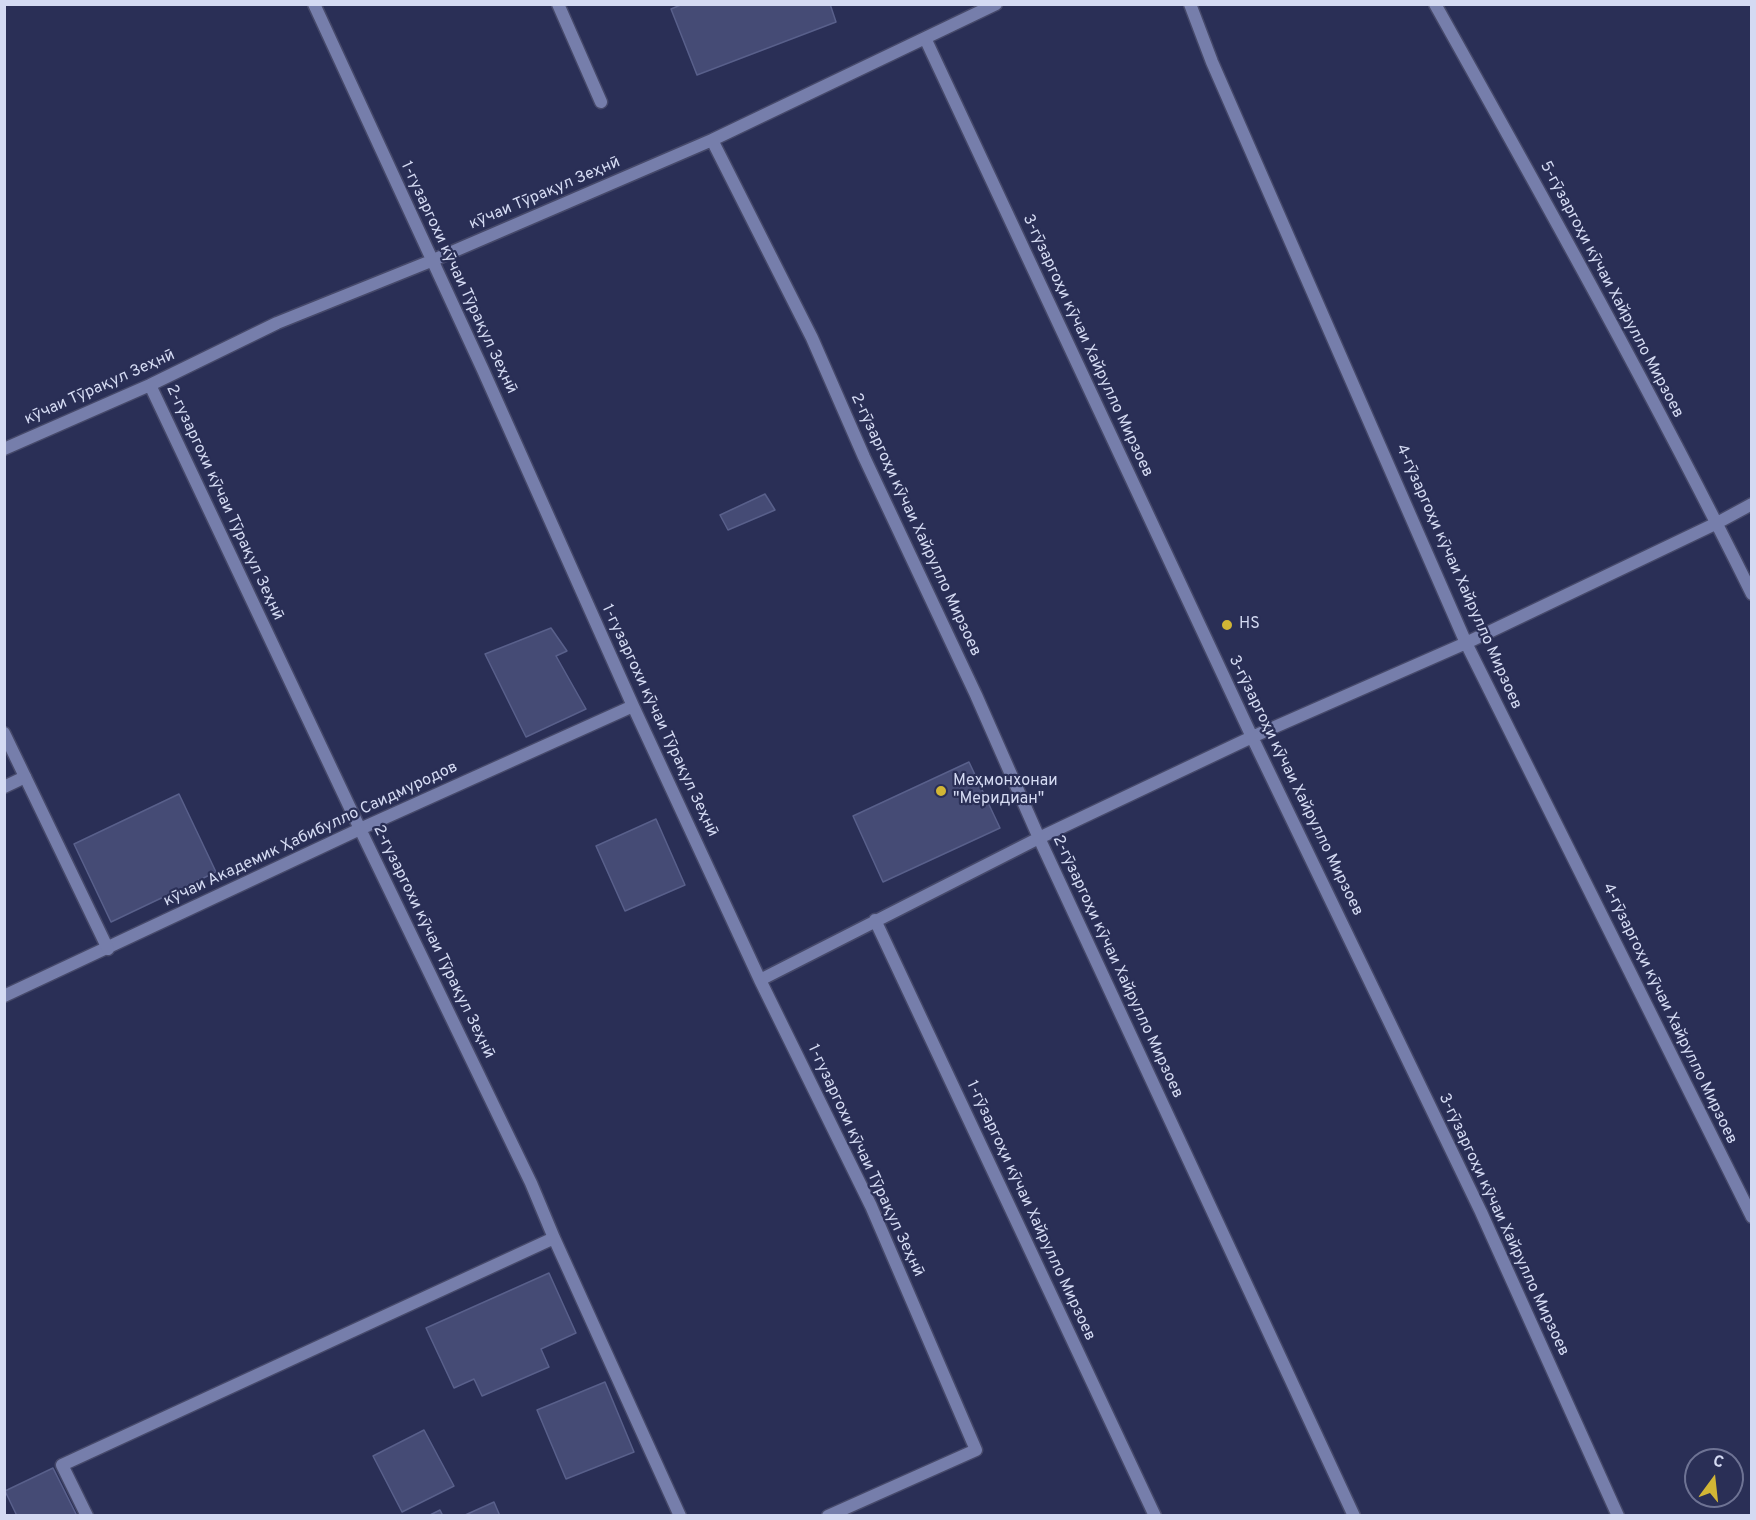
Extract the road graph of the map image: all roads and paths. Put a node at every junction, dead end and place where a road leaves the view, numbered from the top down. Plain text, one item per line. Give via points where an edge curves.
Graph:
1 (314, 4) edge
2 (558, 4) edge
3 (996, 4) edge
4 (1190, 4) edge
5 (1435, 4) edge
6 (925, 38) junction
7 (601, 102) dead end
8 (712, 140) junction
9 (431, 261) junction
10 (150, 385) junction
11 (4, 449) edge
12 (1752, 504) edge
13 (1717, 524) junction
14 (1752, 594) edge
15 (1466, 643) junction
16 (633, 706) junction
17 (4, 733) edge
18 (1252, 737) junction
19 (26, 777) junction
20 (4, 787) edge
21 (360, 830) junction
22 (1039, 837) junction
23 (875, 920) junction
24 (108, 949) junction
25 (760, 980) junction
26 (4, 996) edge
27 (1752, 1217) edge
28 (554, 1238) junction
29 (87, 1515) edge
30 (680, 1515) edge
31 (828, 1515) edge
32 (1155, 1515) edge
33 (1354, 1515) edge
34 (1617, 1515) edge

1 - 9 street, 1-гузаргохи кӯчаи Тӯрақул Зеҳнӣ
2 - 7 street
3 - 6 street, кӯчаи Тӯрақул Зеҳнӣ
4 - 15 street, 4-гӯзаргоҳи кӯчаи Хайрулло Мирзоев
5 - 13 street, 5-гӯзаргоҳи кӯчаи Хайрулло Мирзоев via 1553,215
6 - 8 street, кӯчаи Тӯрақул Зеҳнӣ
6 - 18 street, 3-гӯзаргоҳи кӯчаи Хайрулло Мирзоев
8 - 9 street, кӯчаи Тӯрақул Зеҳнӣ
8 - 22 street, 2-гӯзаргоҳи кӯчаи Хайрулло Мирзоев via 812,338
9 - 10 street, кӯчаи Тӯрақул Зеҳнӣ via 277,323
9 - 16 street, 1-гузаргохи кӯчаи Тӯрақул Зеҳнӣ
10 - 11 street, кӯчаи Тӯрақул Зеҳнӣ
10 - 21 street, 2-гузаргохи кӯчаи Тӯрақул Зеҳнӣ
12 - 13 street
13 - 14 street, 5-гӯзаргоҳи кӯчаи Хайрулло Мирзоев
13 - 15 street
15 - 18 street
15 - 27 street, 4-гӯзаргоҳи кӯчаи Хайрулло Мирзоев
16 - 21 street, кӯчаи Академик Ҳабибулло Саидмуродов
16 - 25 street, 1-гузаргохи кӯчаи Тӯрақул Зеҳнӣ
17 - 19 street
18 - 22 street
18 - 34 street, 3-гӯзаргоҳи кӯчаи Хайрулло Мирзоев via 1481,1212
19 - 20 street
19 - 24 street
21 - 24 street, кӯчаи Академик Ҳабибулло Саидмуродов
21 - 28 street, 2-гузаргохи кӯчаи Тӯрақул Зеҳнӣ
22 - 23 street
22 - 33 street, 2-гӯзаргоҳи кӯчаи Хайрулло Мирзоев
23 - 25 street
23 - 32 street, 1-гӯзаргоҳи кӯчаи Хайрулло Мирзоев
24 - 26 street, кӯчаи Академик Ҳабибулло Саидмуродов
25 - 31 street, 1-гузаргохи кӯчаи Тӯрақул Зеҳнӣ via 871,1206 976,1450
28 - 29 street via 62,1465
28 - 30 street, 2-гузаргохи кӯчаи Тӯрақул Зеҳнӣ

